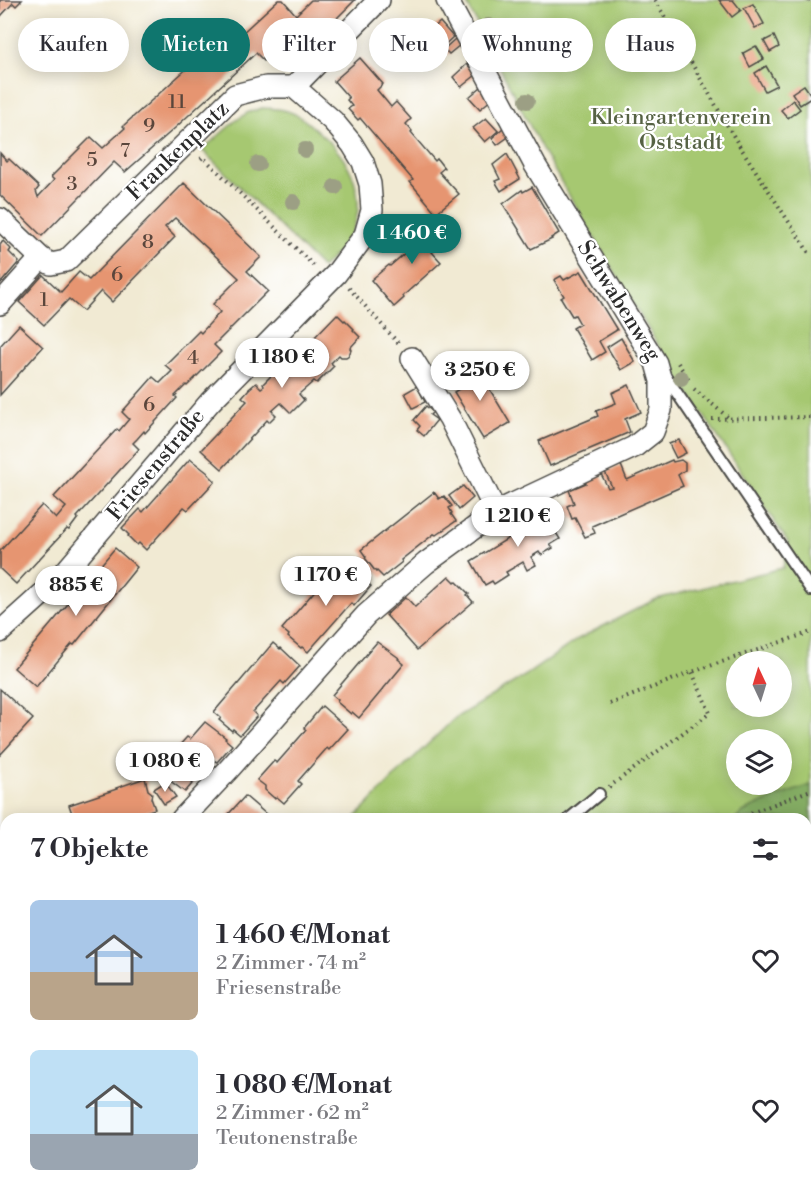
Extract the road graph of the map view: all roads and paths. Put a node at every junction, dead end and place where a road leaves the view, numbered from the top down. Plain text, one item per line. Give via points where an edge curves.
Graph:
1 (379, 0) edge
2 (447, 0) edge
3 (655, 0) edge
4 (294, 87) junction
5 (204, 157) dead end
6 (0, 219) edge
7 (811, 256) edge
8 (41, 258) junction
9 (333, 277) junction
10 (0, 304) edge
11 (412, 358) joint
12 (656, 363) junction
13 (811, 417) edge
14 (694, 419) junction
15 (496, 512) junction
16 (811, 590) edge
17 (0, 632) edge
18 (811, 632) edge
19 (692, 672) junction
20 (610, 704) dead end
21 (811, 790) edge
22 (599, 794) joint
23 (188, 813) edge
24 (576, 813) edge
25 (752, 813) dead end

1 - 4 street
2 - 12 street, Schwabenweg via 535,165
3 - 7 path via 737,142
4 - 8 street, Frankenplatz via 266,87 235,95 66,261 51,264
4 - 9 street, Friesenstraße via 352,144 370,184 372,210 365,235
5 - 9 path
6 - 8 street
8 - 10 street
9 - 11 path
9 - 17 street, Friesenstraße via 210,402 59,579
11 - 15 street via 450,419
12 - 14 lane, Schwabenweg
12 - 15 street via 661,381 661,410 652,432 634,447
13 - 14 path
14 - 16 lane, Schwabenweg
15 - 23 street via 426,562 366,615
18 - 19 path
19 - 20 path
19 - 22 path via 710,713
21 - 25 path
22 - 24 lane

